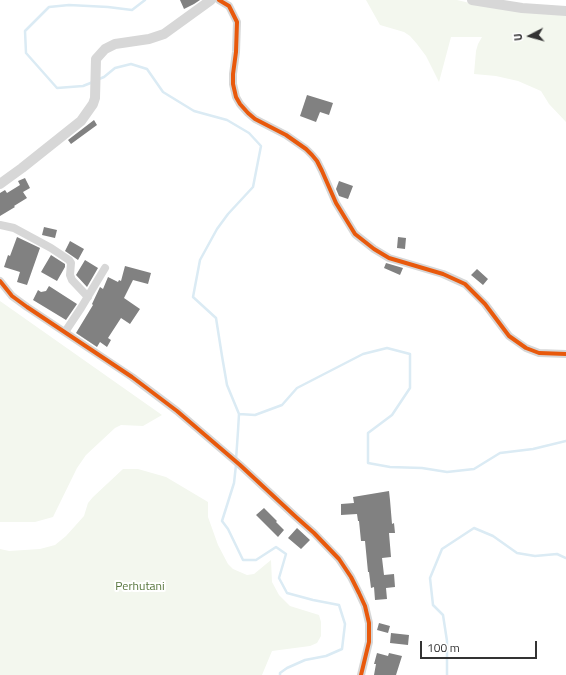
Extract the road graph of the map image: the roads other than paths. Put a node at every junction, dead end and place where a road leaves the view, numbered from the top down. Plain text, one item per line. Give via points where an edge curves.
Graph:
1 (211, 0) edge
2 (220, 0) edge
3 (474, 0) edge
4 (566, 11) edge
5 (0, 184) edge
6 (0, 225) edge
7 (105, 268) dead end
8 (0, 281) edge
9 (88, 296) junction
10 (65, 332) junction
11 (566, 354) edge
12 (360, 675) edge

1 - 5 street via 164,34 115,44 105,49 96,59 95,98 81,121
2 - 11 street via 229,6 237,22 233,84 240,104 255,119 286,135 306,149 317,161 336,203 355,234 389,258 443,274 465,284 485,304 509,336 526,348 539,353
3 - 4 street via 522,8
6 - 9 street via 14,228 69,260 72,280
7 - 9 street
8 - 10 street via 12,296
9 - 10 street
10 - 12 street via 177,411 240,465 339,559 365,606 369,623 369,642

